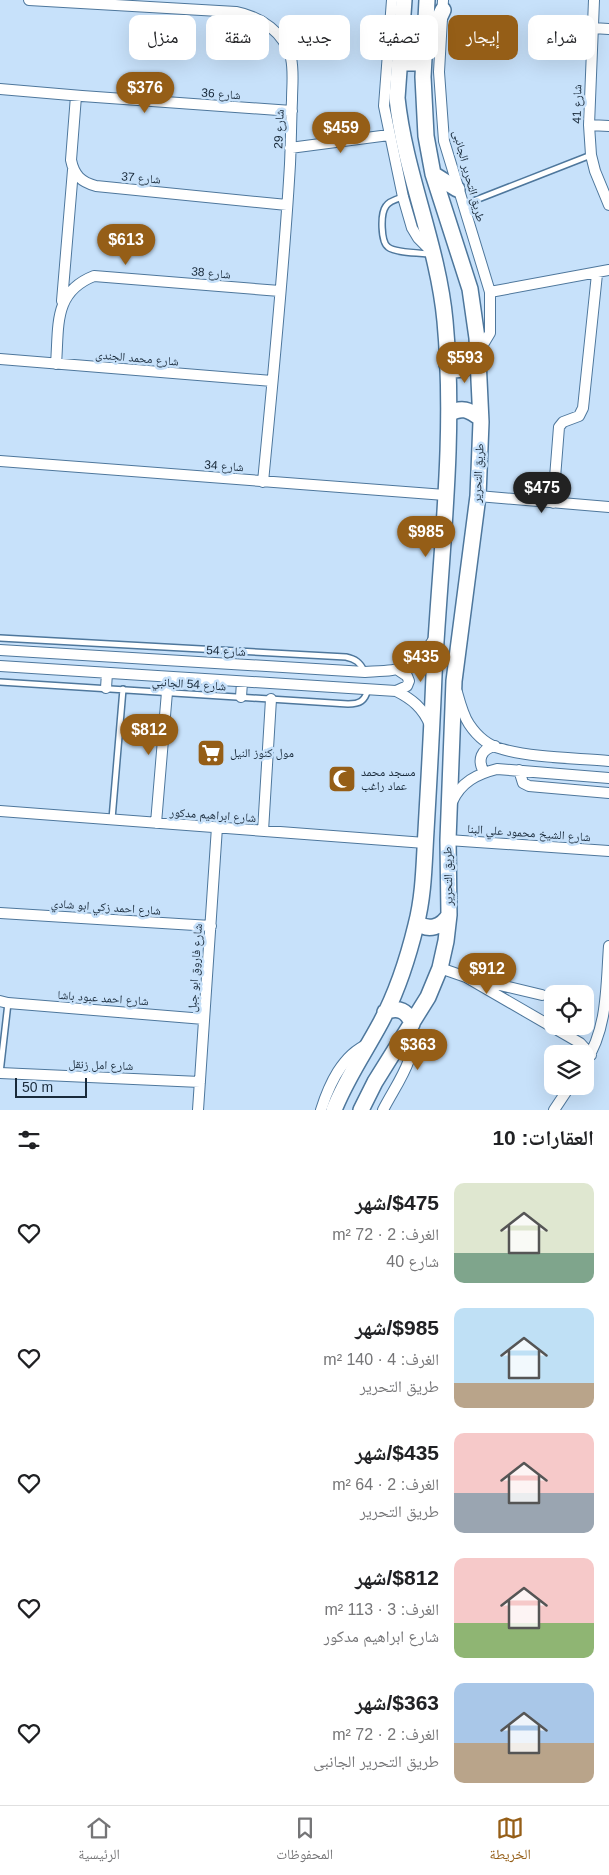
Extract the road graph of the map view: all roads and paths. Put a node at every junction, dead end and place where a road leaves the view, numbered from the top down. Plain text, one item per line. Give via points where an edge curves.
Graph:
1 (30, 0) edge
2 (392, 0) edge
3 (404, 0) edge
4 (427, 0) edge
5 (594, 0) edge
6 (443, 5) edge
7 (403, 15) edge
8 (426, 15) edge
9 (593, 15) edge
10 (438, 17) edge
11 (595, 28) edge
12 (609, 29) edge
13 (400, 60) edge
14 (402, 60) edge
15 (417, 60) edge
16 (424, 60) edge
17 (591, 60) edge
18 (0, 89) edge
19 (76, 96) junction
20 (397, 98) junction
21 (423, 99) junction
22 (292, 111) junction
23 (589, 125) junction
24 (609, 126) edge
25 (389, 135) junction
26 (290, 148) junction
27 (591, 155) junction
28 (73, 170) junction
29 (433, 174) junction
30 (457, 189) junction
31 (403, 197) junction
32 (287, 205) junction
33 (463, 205) junction
34 (609, 205) edge
35 (434, 254) junction
36 (609, 270) edge
37 (597, 274) junction
38 (280, 291) junction
39 (490, 292) junction
40 (61, 312) junction
41 (478, 354) junction
42 (0, 359) edge
43 (56, 364) junction
44 (447, 365) junction
45 (272, 381) junction
46 (449, 414) junction
47 (480, 418) junction
48 (0, 462) edge
49 (263, 482) junction
50 (446, 495) junction
51 (478, 496) junction
52 (553, 503) junction
53 (609, 507) edge
54 (436, 636) junction
55 (0, 638) edge
56 (0, 650) edge
57 (0, 666) edge
58 (398, 670) junction
59 (365, 672) junction
60 (107, 673) junction
61 (454, 681) junction
62 (0, 682) edge
63 (242, 682) junction
64 (106, 688) junction
65 (368, 688) junction
66 (123, 689) junction
67 (396, 691) junction
68 (167, 692) junction
69 (241, 697) junction
70 (271, 699) junction
71 (432, 729) junction
72 (495, 746) junction
73 (609, 761) edge
74 (519, 770) junction
75 (484, 772) junction
76 (609, 778) edge
77 (609, 793) edge
78 (450, 807) junction
79 (0, 811) edge
80 (112, 820) junction
81 (156, 823) junction
82 (217, 828) junction
83 (264, 831) junction
84 (448, 840) junction
85 (425, 843) junction
86 (609, 851) edge
87 (0, 913) edge
88 (449, 914) junction
89 (417, 922) junction
90 (211, 926) junction
91 (609, 946) edge
92 (440, 968) junction
93 (466, 977) junction
94 (542, 995) dead end
95 (4, 1002) edge
96 (385, 1012) junction
97 (204, 1019) junction
98 (606, 1020) edge
99 (412, 1024) junction
100 (369, 1044) junction
101 (581, 1045) edge
102 (594, 1046) edge
103 (0, 1073) edge
104 (200, 1082) junction
105 (564, 1095) edge
106 (198, 1110) edge
107 (320, 1110) edge
108 (334, 1110) edge
109 (361, 1110) edge
110 (383, 1110) edge
111 (554, 1110) edge

1 - 22 street, شارع 29 via 236,12 257,18 278,34 291,57
2 - 25 street via 384,106
3 - 7 street, طريق التحرير
4 - 8 street, طريق التحرير
5 - 9 street, شارع 41
6 - 10 street
6 - 30 street, طريق التحرير الجانبى via 439,72 444,141
11 - 12 street
13 - 20 street, طريق التحرير
14 - 15 street via 412,64
16 - 21 street, طريق التحرير
17 - 23 street, شارع 41
18 - 19 street, شارع 36
19 - 22 street, شارع 36
19 - 28 street
20 - 21 street via 407,91
20 - 35 street, طريق التحرير via 402,139
21 - 29 street, طريق التحرير
22 - 26 street, شارع 29
23 - 24 street
23 - 27 street, شارع 41
25 - 26 street
25 - 31 street
26 - 32 street, شارع 29
27 - 33 lane
27 - 34 street, شارع 41
28 - 32 street, شارع 37 via 86,184 96,186
28 - 40 street
29 - 30 street
29 - 41 street, طريق التحرير via 470,289
30 - 33 street, طريق التحرير الجانبى
31 - 35 street via 414,234
31 - 35 lane via 384,208 383,241 392,250
32 - 38 street, شارع 29
33 - 39 street, طريق التحرير الجانبى
35 - 44 street, طريق التحرير via 445,322
36 - 37 street
37 - 39 street
37 - 52 street via 583,408 579,416 559,427
38 - 40 street, شارع 38 via 94,276 72,288
38 - 45 street, شارع 29
39 - 41 street, طريق التحرير الجانبى via 490,333
40 - 43 street, شارع 38
41 - 44 street via 464,369 454,370
41 - 47 street, طريق التحرير
42 - 43 street, شارع محمد الجندى
43 - 45 street, شارع محمد الجندى
44 - 46 street, طريق التحرير
45 - 49 street, شارع 29
46 - 47 street via 465,409
46 - 50 street, طريق التحرير
47 - 51 street, طريق التحرير
48 - 49 street, شارع 34
49 - 50 street, شارع 34
50 - 54 street, طريق التحرير
51 - 52 street
51 - 61 street, طريق التحرير
52 - 53 street
54 - 58 street, شارع 54 via 419,659
54 - 71 street, طريق التحرير
55 - 59 lane via 346,657 354,659
56 - 59 street, شارع 54
57 - 60 street
58 - 59 street, شارع 54
58 - 67 street via 409,681 407,686
60 - 63 street
60 - 64 street
61 - 72 street via 469,724 478,735
61 - 78 street, طريق التحرير
62 - 64 lane, شارع 54 الجانبي
63 - 65 street
63 - 69 street
64 - 66 lane, شارع 54 الجانبي
65 - 67 street
65 - 70 lane, شارع 54 الجانبي via 366,698 358,704
66 - 68 lane, شارع 54 الجانبي
66 - 80 lane
67 - 71 street via 418,706
68 - 69 lane, شارع 54 الجانبي
68 - 81 street
69 - 70 lane, شارع 54 الجانبي
70 - 83 street
71 - 85 street, طريق التحرير
72 - 73 street via 522,753
72 - 75 street via 480,757
74 - 75 street via 497,768
74 - 76 street
74 - 77 street via 523,784 529,786
75 - 78 street via 467,781 456,792
78 - 84 street, طريق التحرير
79 - 80 street, شارع ابراهيم مدكور
80 - 81 street, شارع ابراهيم مدكور
81 - 82 street, شارع ابراهيم مدكور
82 - 83 street, شارع ابراهيم مدكور
82 - 90 street, شارع فاروق ابو جبل
83 - 85 street, شارع ابراهيم مدكور
84 - 86 street, شارع الشيخ محمود علي البنا
84 - 88 street, طريق التحرير
85 - 89 street, طريق التحرير
87 - 90 street, شارع احمد زكي ابو شادي
88 - 89 street via 442,924 432,928
88 - 92 street, طريق التحرير
89 - 96 street, طريق التحرير
90 - 97 street, شارع فاروق ابو جبل
91 - 98 street
92 - 93 street
92 - 99 street, طريق التحرير
93 - 94 street
93 - 101 street
95 - 97 street, شارع احمد عبود باشا
95 - 103 lane
96 - 99 street via 402,1010
96 - 100 street, طريق التحرير
97 - 104 street, شارع فاروق ابو جبل
98 - 102 street
99 - 109 street, طريق التحرير
99 - 110 street via 414,1042 410,1058
100 - 107 street via 346,1060
100 - 108 street, طريق التحرير
103 - 104 street, شارع امل زنقل
104 - 106 street, شارع فاروق ابو جبل
105 - 111 street

